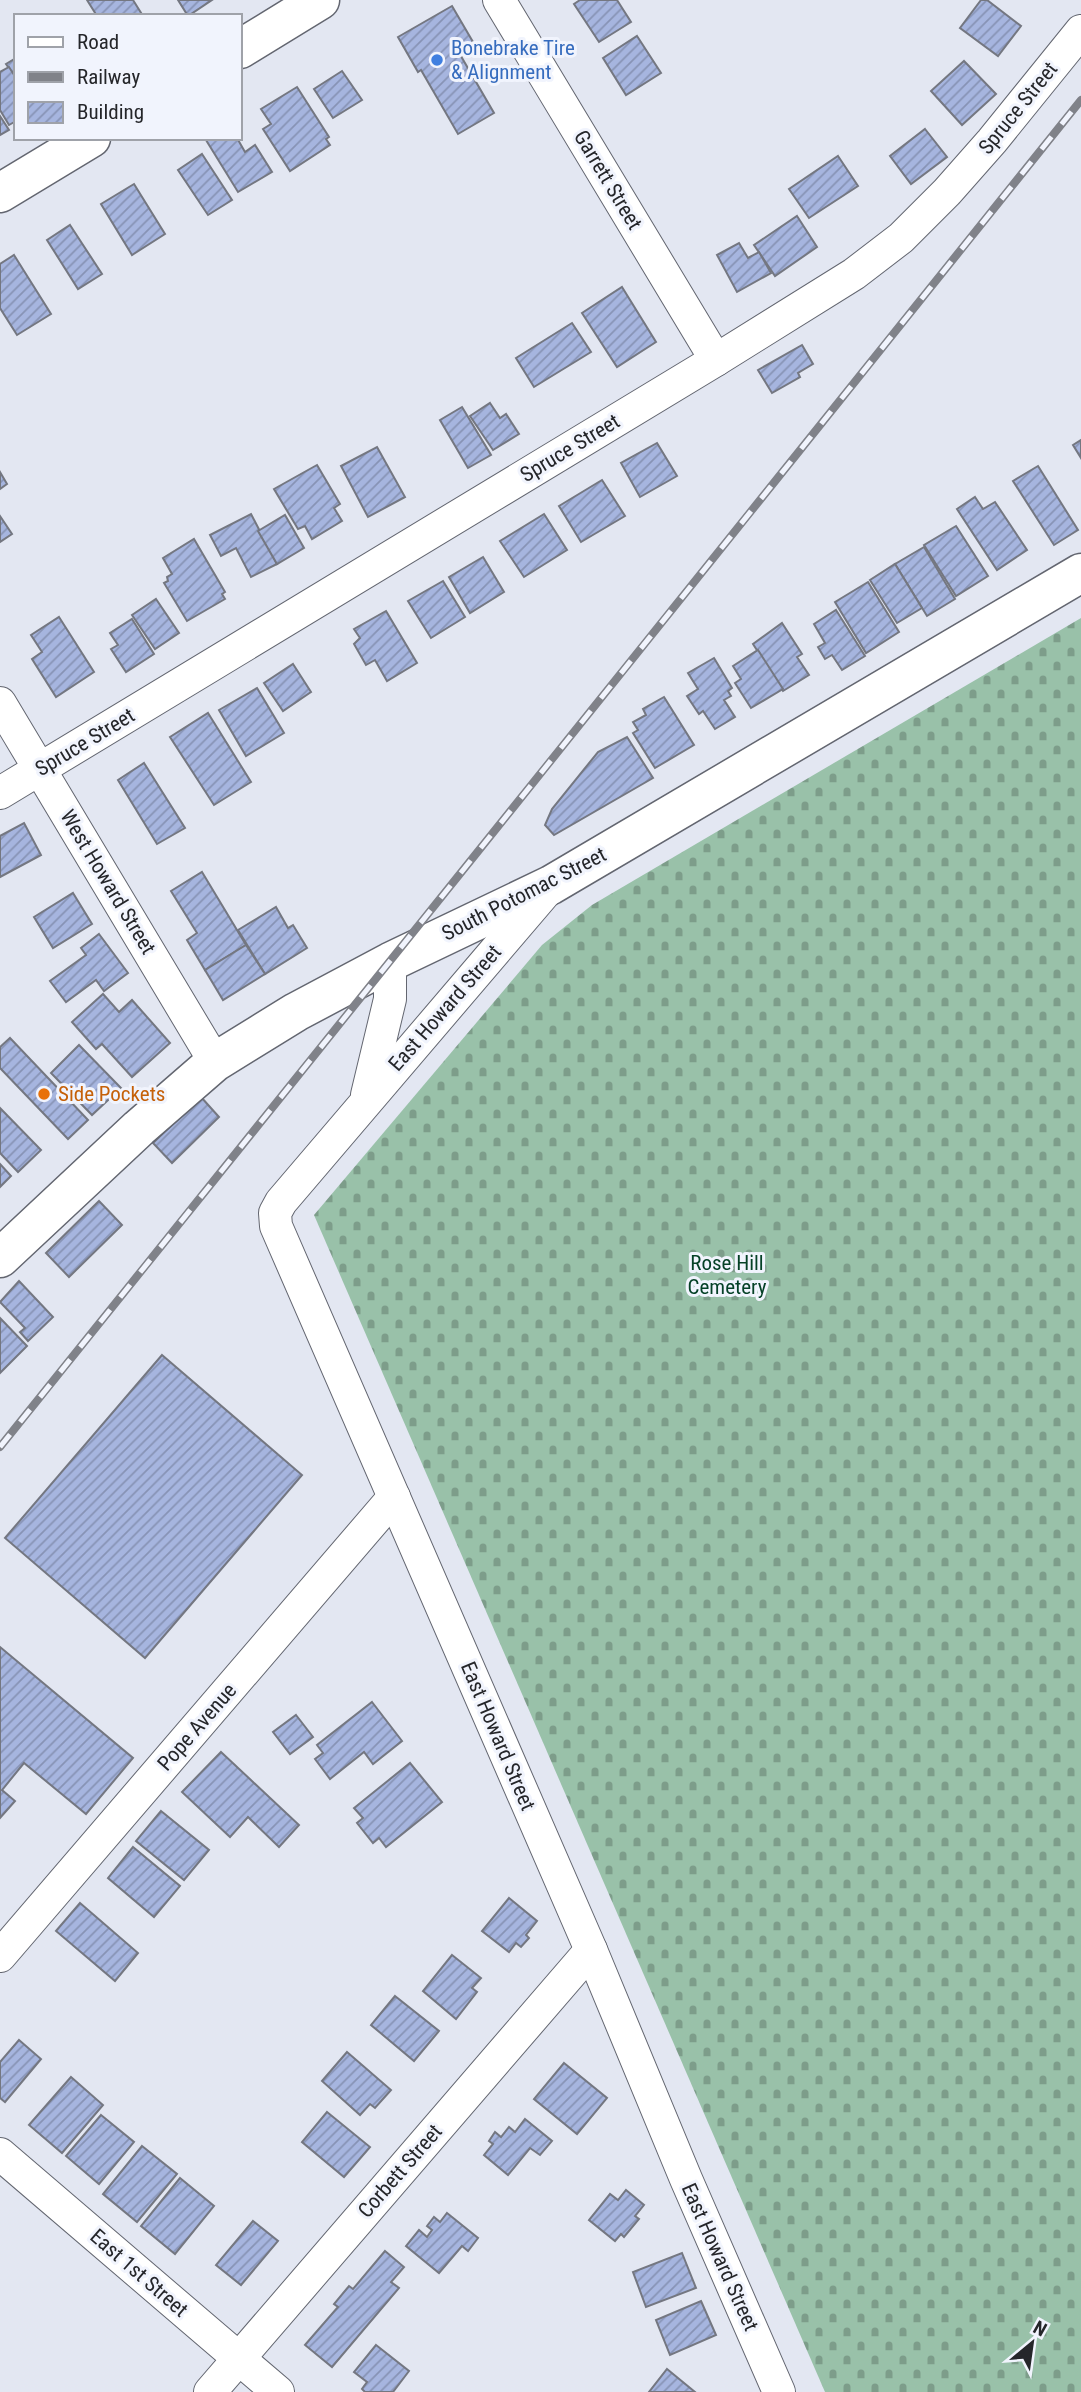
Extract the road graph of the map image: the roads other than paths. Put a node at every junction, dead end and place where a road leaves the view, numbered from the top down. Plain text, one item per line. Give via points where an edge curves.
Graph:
1 (320, 0) edge
2 (499, 0) edge
3 (1081, 31) edge
4 (242, 48) edge
5 (88, 140) edge
6 (0, 193) edge
7 (716, 360) junction
8 (1081, 573) edge
9 (0, 703) edge
10 (40, 769) junction
11 (0, 793) edge
12 (551, 885) junction
13 (390, 962) junction
14 (215, 1062) junction
15 (366, 1100) junction
16 (0, 1258) edge
17 (394, 1497) junction
18 (591, 1950) junction
19 (0, 1956) edge
20 (0, 2154) edge
21 (238, 2358) junction
22 (209, 2392) edge
23 (278, 2392) edge
24 (779, 2392) edge

1 - 4 main road
2 - 7 street, Garrett Street
3 - 7 street, Spruce Street via 992,141 901,238 854,274
5 - 6 main road
7 - 10 street, Spruce Street
8 - 12 main road, South Potomac Street
9 - 10 street, West Howard Street
10 - 11 street, Spruce Street
10 - 14 street, West Howard Street
12 - 13 main road, South Potomac Street
12 - 15 street, East Howard Street
13 - 14 main road, South Potomac Street
13 - 15 street, East Howard Street via 390,999
14 - 16 main road, South Potomac Street
15 - 17 street, East Howard Street via 275,1213 276,1226
17 - 18 street, East Howard Street
17 - 19 street, Pope Avenue
18 - 21 street, Corbett Street
18 - 24 street, East Howard Street
20 - 21 street, East 1st Street
21 - 22 street, Corbett Street
21 - 23 street, East 1st Street

